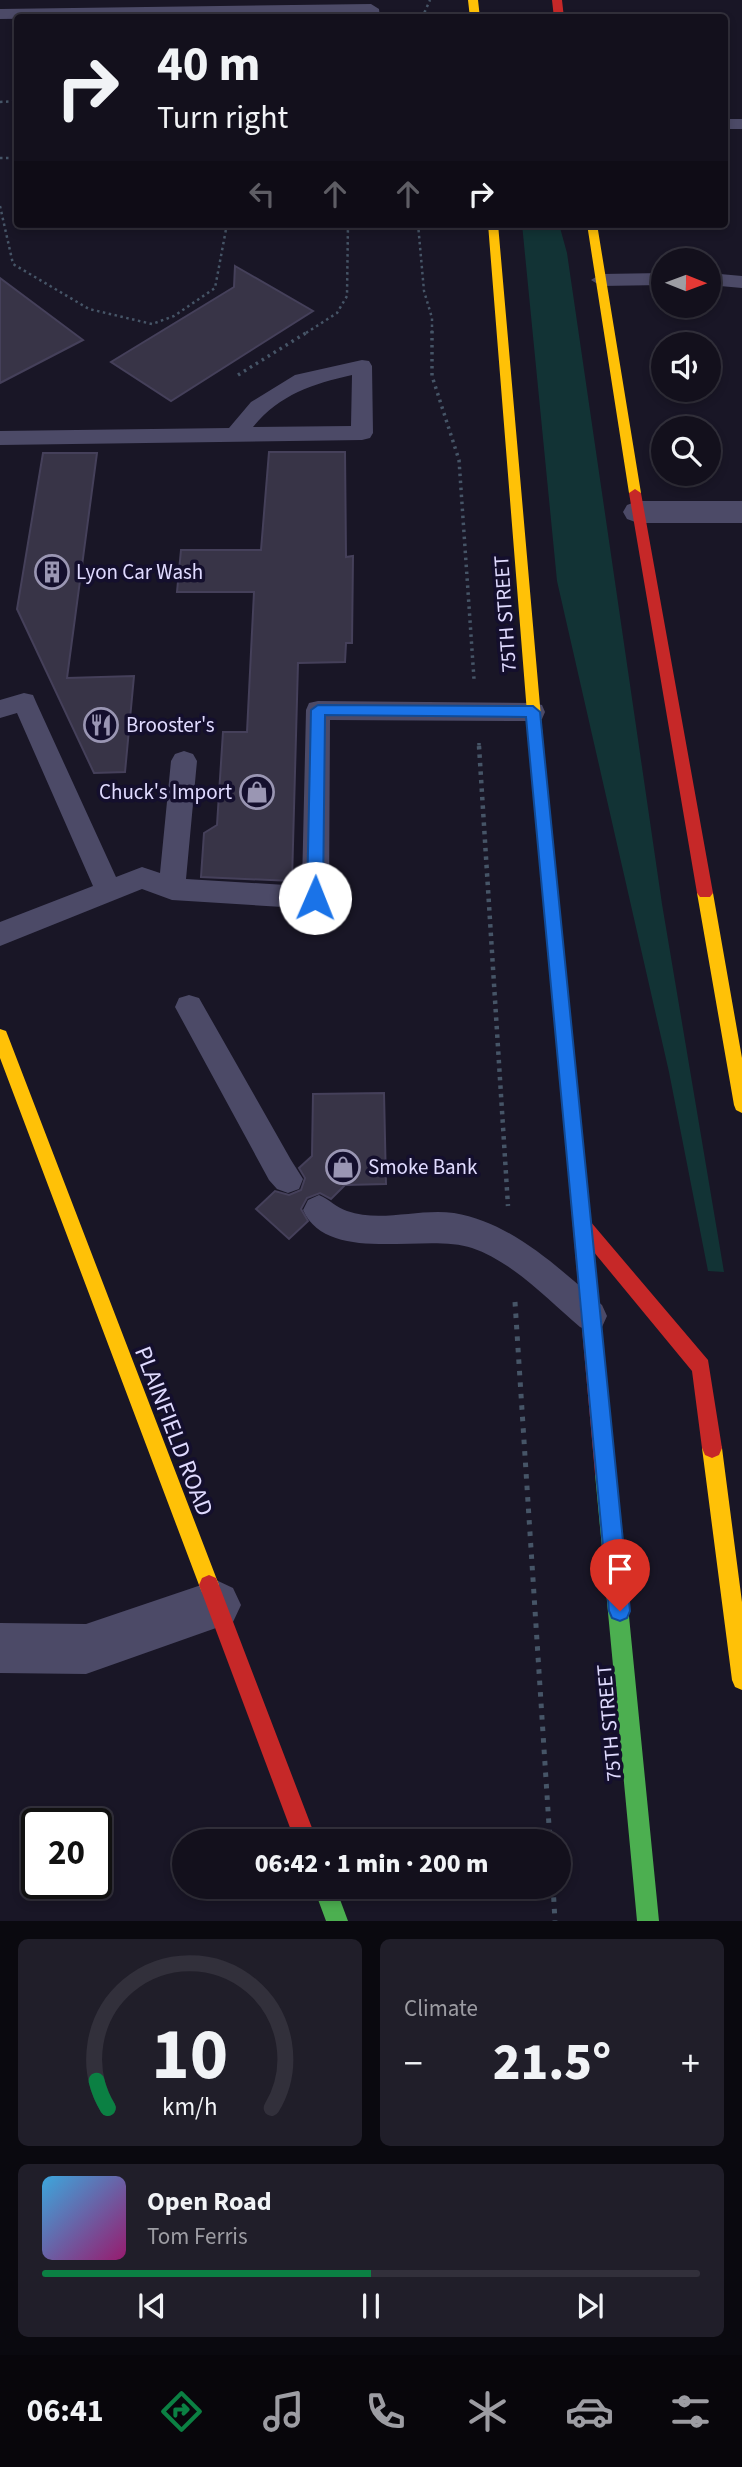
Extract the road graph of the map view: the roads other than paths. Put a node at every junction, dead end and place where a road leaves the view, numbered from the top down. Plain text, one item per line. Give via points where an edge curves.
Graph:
1 (268, 14) edge
2 (372, 14) edge
3 (493, 228) edge
4 (593, 228) edge
5 (651, 279) edge
6 (601, 280) junction
7 (721, 280) edge
8 (742, 282) edge
9 (236, 434) junction
10 (0, 438) edge
11 (638, 512) junction
12 (742, 512) edge
13 (0, 709) edge
14 (533, 712) junction
15 (184, 761) dead end
16 (172, 889) junction
17 (109, 891) junction
18 (0, 934) edge
19 (189, 1007) dead end
20 (0, 1036) edge
21 (742, 1105) edge
22 (288, 1179) dead end
23 (319, 1210) dead end
24 (584, 1227) junction
25 (592, 1316) junction
26 (216, 1605) junction
27 (0, 1648) edge
28 (742, 1680) edge
29 (301, 1829) edge
30 (329, 1899) edge
31 (337, 1921) edge
32 (648, 1921) edge

1 - 2 lane via 371,9
3 - 14 main road, 75TH STREET
4 - 6 main road
5 - 6 lane
6 - 11 main road
7 - 8 lane
9 - 9 lane via 258,407 302,380 362,366 362,433
9 - 10 lane
11 - 12 street
11 - 21 main road
13 - 17 lane via 24,702
14 - 16 lane via 318,710 315,898
14 - 24 main road, 75TH STREET
15 - 16 lane
16 - 17 lane via 142,878
17 - 18 lane
19 - 22 lane
20 - 26 main road, PLAINFIELD ROAD
23 - 25 lane via 351,1228 453,1228 478,1237 512,1251
24 - 25 main road, 75TH STREET
24 - 28 main road via 701,1367
25 - 32 main road, 75TH STREET
26 - 27 street via 86,1649
26 - 29 main road, PLAINFIELD ROAD
30 - 31 main road

